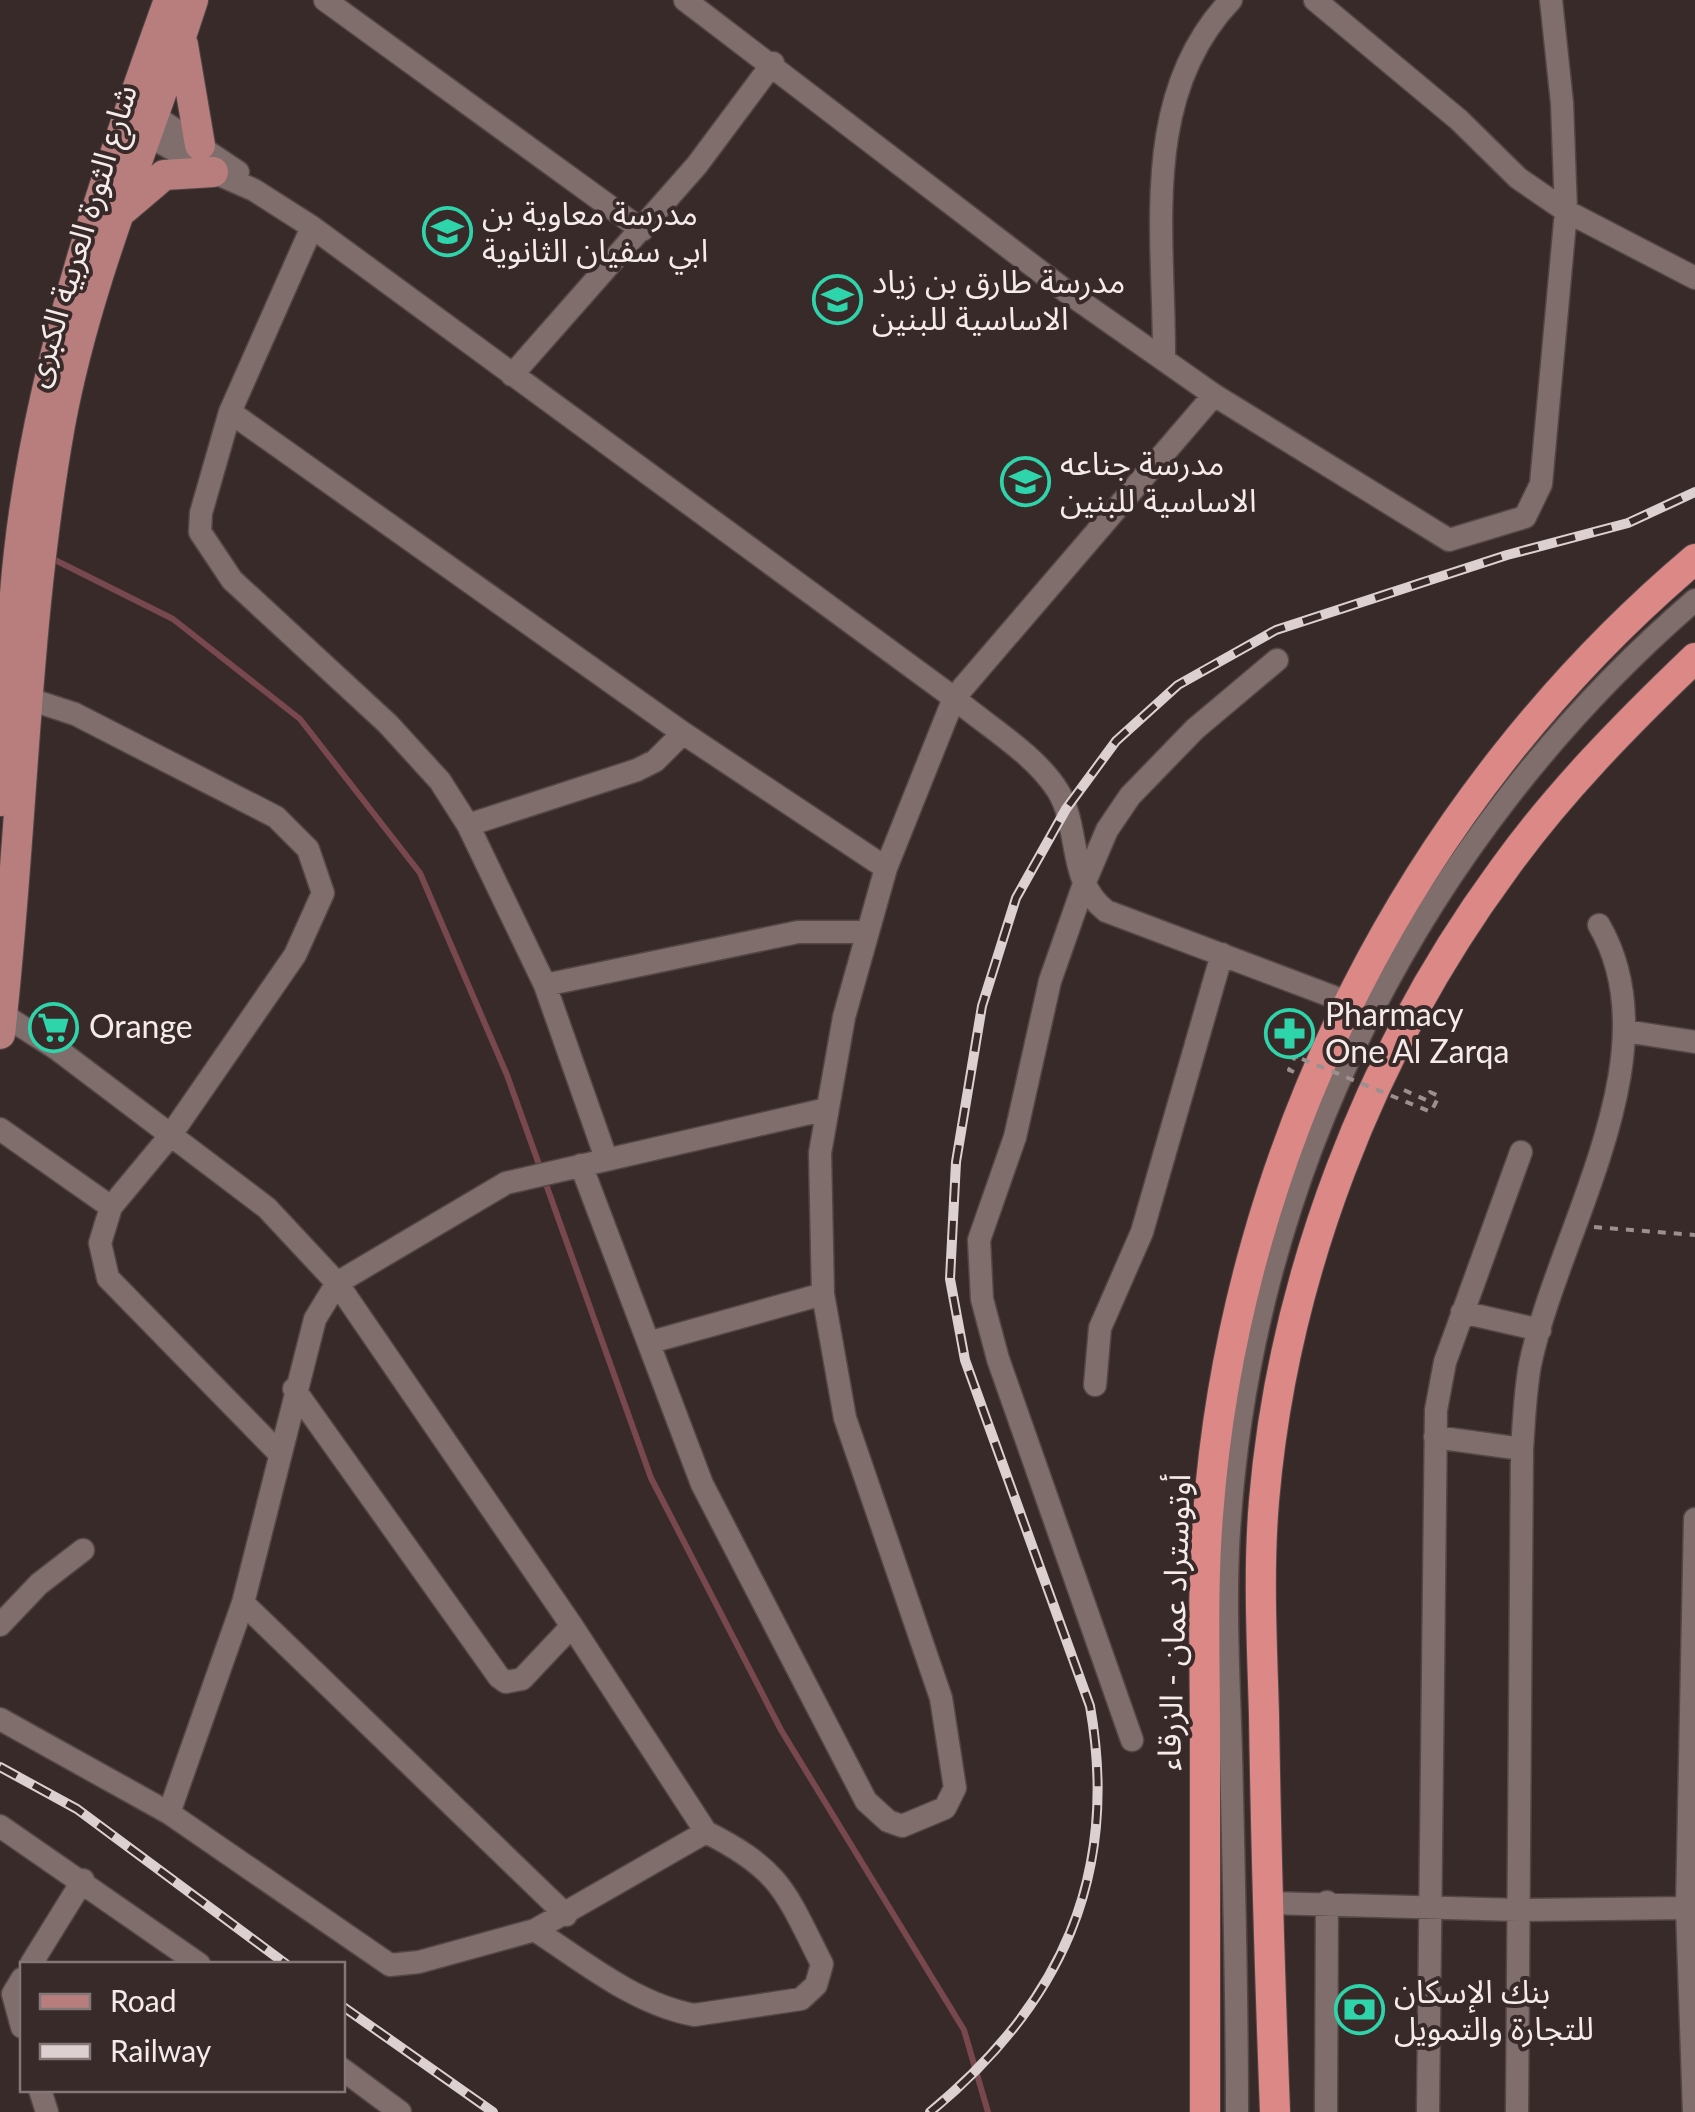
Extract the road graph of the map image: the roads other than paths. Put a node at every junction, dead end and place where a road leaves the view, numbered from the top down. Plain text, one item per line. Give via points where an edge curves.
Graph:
1 (169, 0) edge
2 (194, 0) edge
3 (325, 0) edge
4 (685, 0) edge
5 (1231, 0) edge
6 (1315, 0) edge
7 (1552, 0) edge
8 (182, 36) junction
9 (773, 63) junction
10 (140, 118) junction
11 (207, 159) junction
12 (1566, 211) junction
13 (118, 215) junction
14 (312, 227) junction
15 (642, 230) junction
16 (1695, 278) edge
17 (1164, 360) junction
18 (512, 375) junction
19 (1214, 395) junction
20 (230, 412) junction
21 (34, 517) junction
22 (30, 556) junction
23 (1695, 559) edge
24 (1695, 600) edge
25 (1695, 615) edge
26 (1695, 658) edge
27 (6, 660) edge
28 (1277, 660) dead end
29 (954, 698) junction
30 (30, 700) junction
31 (683, 733) junction
32 (7, 777) edge
33 (468, 825) junction
34 (886, 868) junction
35 (1084, 884) junction
36 (1598, 925) dead end
37 (866, 932) junction
38 (1222, 954) junction
39 (544, 985) junction
40 (1347, 1002) junction
41 (1, 1024) edge
42 (1625, 1031) junction
43 (1695, 1042) edge
44 (827, 1109) junction
45 (0, 1128) edge
46 (170, 1136) junction
47 (1521, 1152) dead end
48 (606, 1158) junction
49 (581, 1165) junction
50 (111, 1208) junction
51 (336, 1284) junction
52 (823, 1294) junction
53 (1462, 1312) junction
54 (1540, 1330) junction
55 (651, 1342) junction
56 (1095, 1384) dead end
57 (294, 1389) junction
58 (1435, 1437) junction
59 (1522, 1449) junction
60 (280, 1453) junction
61 (1695, 1519) edge
62 (83, 1550) dead end
63 (243, 1603) junction
64 (0, 1625) edge
65 (572, 1626) junction
66 (0, 1720) edge
67 (1132, 1740) dead end
68 (169, 1813) junction
69 (0, 1826) edge
70 (706, 1832) junction
71 (82, 1880) junction
72 (1267, 1902) junction
73 (1326, 1902) junction
74 (1430, 1907) junction
75 (1687, 1908) junction
76 (1518, 1910) junction
77 (566, 1915) junction
78 (535, 1930) junction
79 (32, 1962) edge
80 (196, 1962) edge
81 (12, 1995) edge
82 (20, 2020) edge
83 (345, 2071) edge
84 (400, 2112) edge
85 (1205, 2112) edge
86 (1237, 2112) edge
87 (1249, 2112) edge
88 (1275, 2112) edge
89 (1326, 2112) edge
90 (1428, 2112) edge
91 (1517, 2112) edge
92 (1694, 2112) edge

1 - 10 main road, شارع الثورة العربية الكبرى
2 - 8 main road, شارع الثورة العربية الكبرى
3 - 15 street
4 - 9 street
5 - 17 street via 1188,56 1169,132 1159,197
6 - 12 street via 1459,120 1500,165
7 - 12 street
8 - 10 main road, شارع الثورة العربية الكبرى
8 - 11 main road via 192,116
9 - 15 street
9 - 17 street
10 - 11 street
10 - 13 main road, شارع الثورة العربية الكبرى
10 - 21 main road, شارع الثورة العربية الكبرى via 58,349
11 - 13 main road via 164,175
11 - 14 street
12 - 16 street
12 - 19 street via 1540,484 1525,517 1443,538
13 - 21 main road, شارع الثورة العربية الكبرى
14 - 18 street
14 - 20 street
15 - 18 street
17 - 19 street
18 - 29 street
19 - 29 street
20 - 31 street
20 - 33 street via 200,513 211,555 388,724
21 - 22 main road, شارع الثورة العربية الكبرى
22 - 27 main road, شارع الثورة العربية الكبرى
22 - 30 main road, شارع الثورة العربية الكبرى
23 - 40 highway, أوتوستراد عمان - الزرقاء via 1586,661 1512,746 1443,841
24 - 86 street via 1580,710 1460,858 1357,1040 1288,1210 1252,1360 1228,1550
25 - 87 street via 1534,777 1458,884 1356,1070 1287,1254 1258,1391 1240,1549
26 - 72 highway via 1548,814 1469,919 1380,1080 1325,1218 1291,1334 1264,1502
27 - 32 main road, شارع الثورة العربية الكبرى
28 - 35 street via 1195,729 1130,796 1106,830
29 - 34 street
29 - 35 street via 1058,791
30 - 32 main road, شارع الثورة العربية الكبرى
30 - 46 street via 76,714 276,817 319,870 323,893 296,955
31 - 33 street via 638,770
31 - 34 street
32 - 41 main road, شارع الثورة العربية الكبرى
33 - 39 street
34 - 37 street
35 - 38 street via 1106,910
35 - 67 street via 1050,981 1022,1112 983,1222 978,1260 998,1359
36 - 42 street via 1620,978
37 - 39 street via 798,932
37 - 44 street
38 - 40 street
38 - 56 street via 1142,1232 1100,1328
39 - 48 street
40 - 85 highway, أوتوستراد عمان - الزرقاء via 1292,1131 1258,1237 1214,1456 1205,1568
41 - 46 street via 58,1049
42 - 43 street
42 - 54 street via 1611,1105
44 - 48 street
44 - 52 street via 818,1186
45 - 50 street
46 - 50 street
46 - 51 street via 267,1208
47 - 53 street
48 - 49 street
49 - 51 street via 506,1183
49 - 55 street
50 - 60 street via 100,1243 108,1278
51 - 57 street via 315,1319
51 - 65 street
52 - 55 street
52 - 55 street via 845,1418 949,1737 953,1800 914,1824 888,1821 866,1801 702,1484
53 - 54 street
53 - 58 street via 1445,1362
54 - 59 street
57 - 60 street
57 - 65 street via 499,1677 522,1679
58 - 59 street
58 - 74 street
59 - 76 street
60 - 63 street
61 - 75 street
62 - 64 street
63 - 68 street
63 - 77 street
65 - 70 street
66 - 68 street
68 - 78 street via 390,1965
69 - 71 street
70 - 77 street
70 - 78 street via 766,1866 790,1901 822,1964 816,1985 801,1999 676,2012
71 - 79 street
71 - 80 street
72 - 73 street
72 - 88 highway
73 - 74 street
73 - 89 street
74 - 76 street
74 - 90 street
75 - 76 street
75 - 92 street
76 - 91 street
77 - 78 street
81 - 82 street
83 - 84 street

